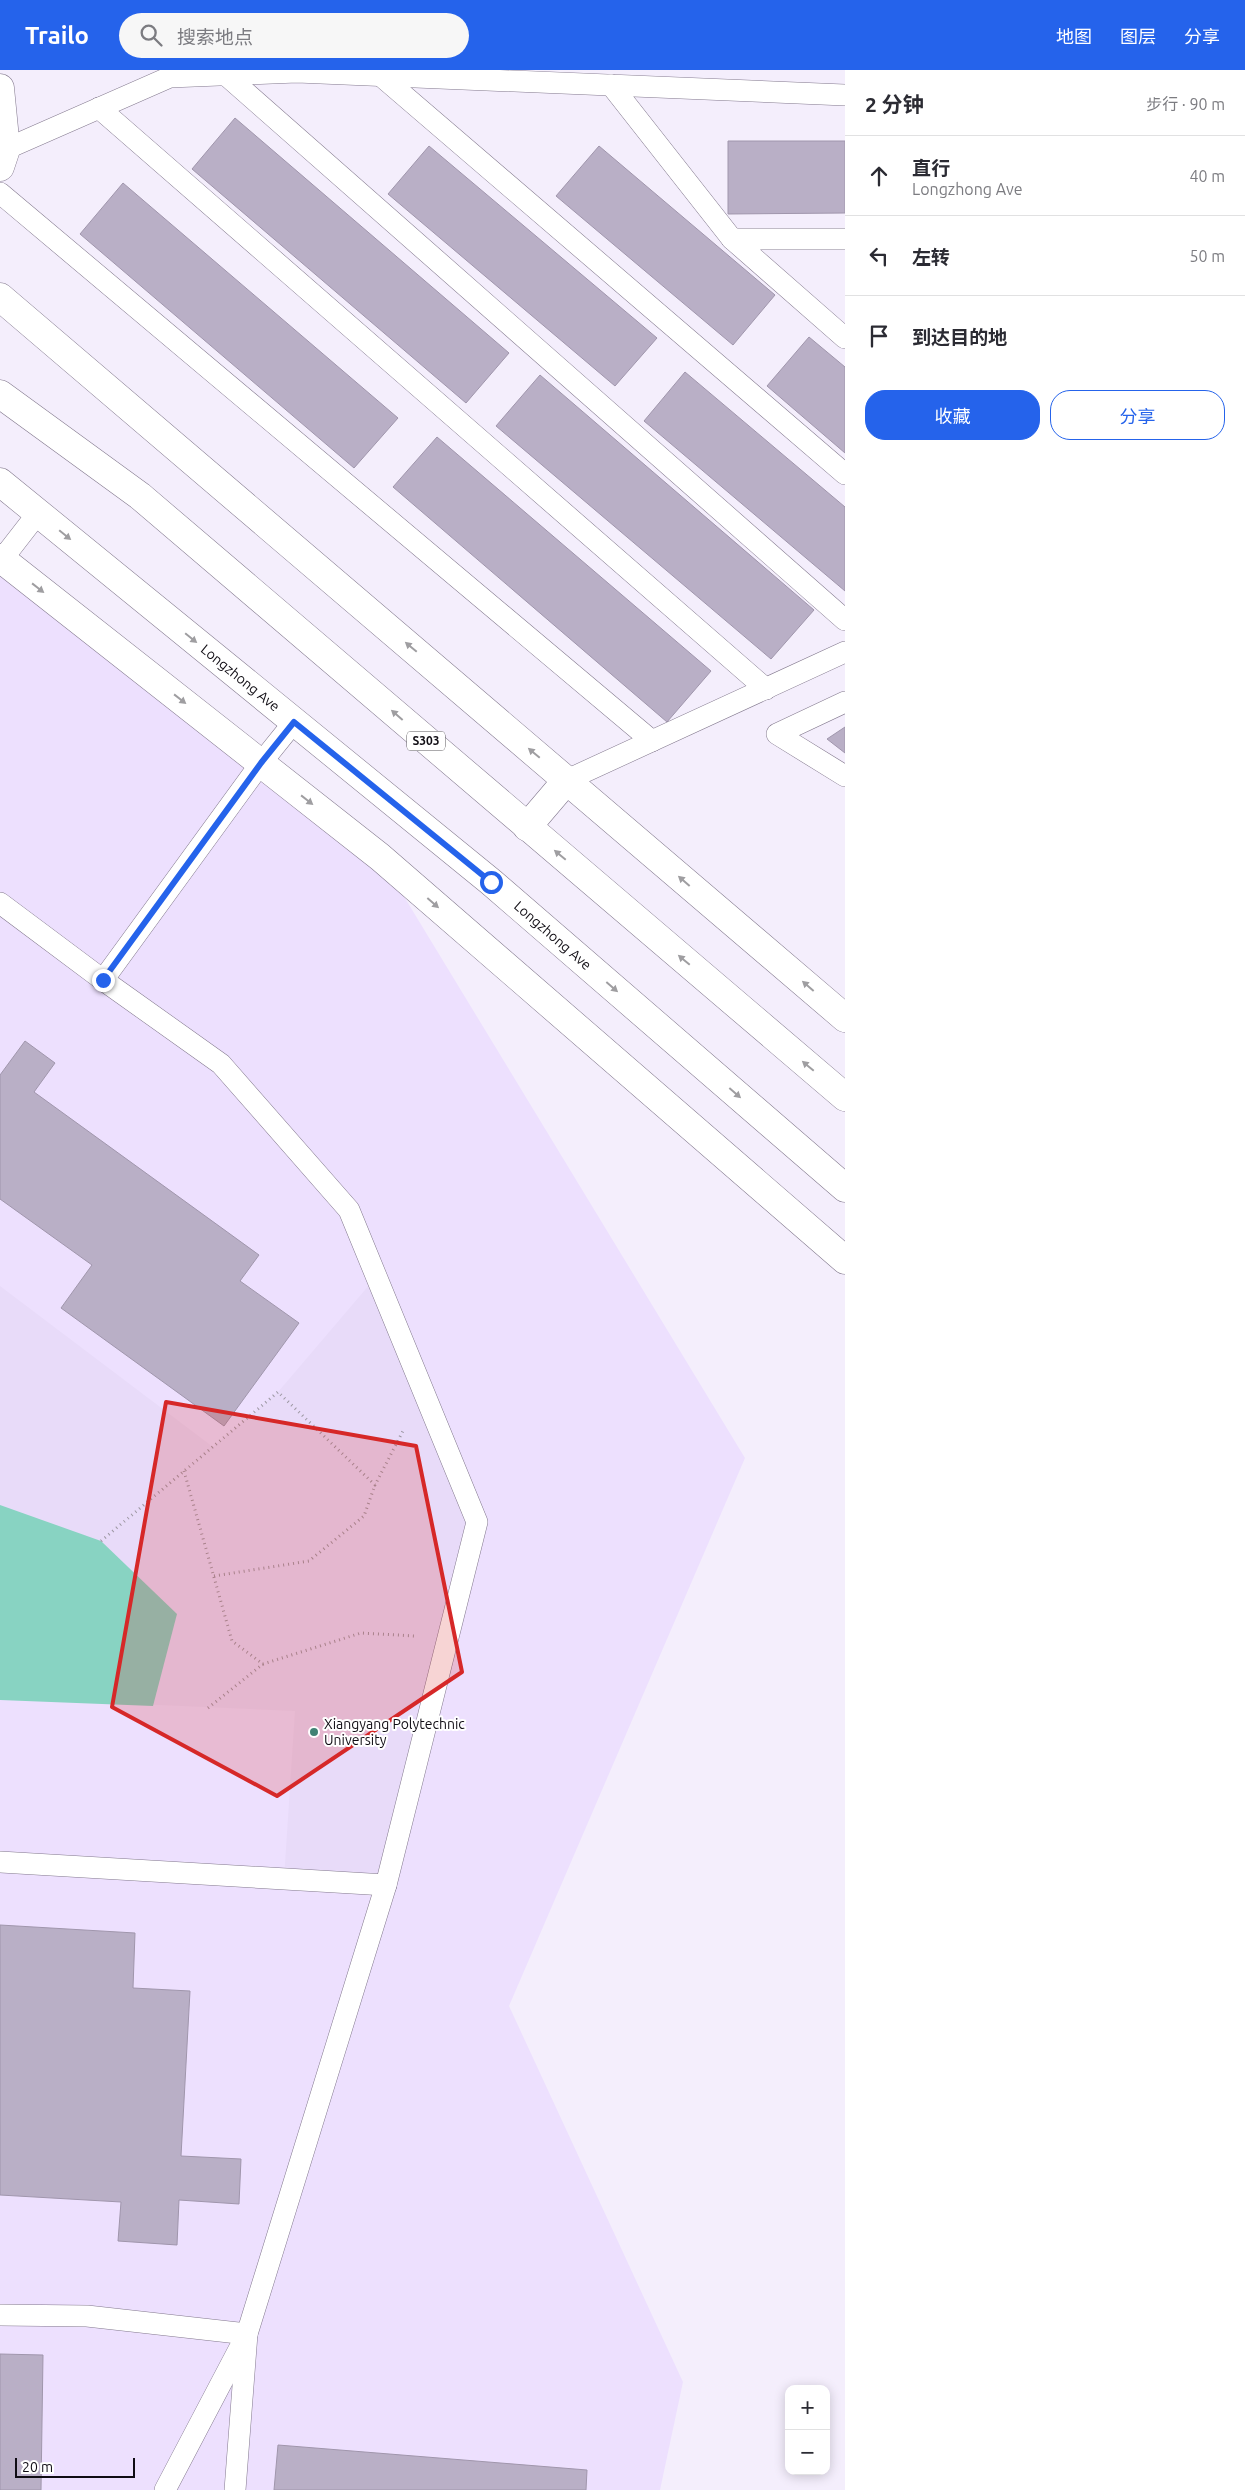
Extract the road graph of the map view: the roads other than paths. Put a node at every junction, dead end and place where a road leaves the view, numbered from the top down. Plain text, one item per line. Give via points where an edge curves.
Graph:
1 (226, 75) junction
2 (380, 75) junction
3 (611, 85) junction
4 (0, 88) edge
5 (845, 95) edge
6 (99, 108) junction
7 (3, 158) edge
8 (0, 193) edge
9 (732, 240) junction
10 (845, 240) edge
11 (0, 296) edge
12 (845, 338) edge
13 (0, 394) edge
14 (845, 474) edge
15 (0, 482) edge
16 (38, 513) junction
17 (1, 560) edge
18 (845, 620) edge
19 (845, 652) edge
20 (766, 689) junction
21 (845, 702) edge
22 (294, 722) junction
23 (652, 741) junction
24 (261, 763) junction
25 (845, 776) edge
26 (567, 780) junction
27 (528, 828) junction
28 (0, 903) edge
29 (103, 980) junction
30 (845, 1018) edge
31 (844, 1094) edge
32 (845, 1188) edge
33 (845, 1260) edge
34 (0, 1862) edge
35 (386, 1885) junction
36 (0, 2314) edge
37 (247, 2334) junction
38 (165, 2490) edge
39 (235, 2490) edge

1 - 2 lane via 297,72
1 - 6 lane via 170,77
1 - 18 lane
2 - 3 lane
2 - 14 lane
3 - 5 lane
3 - 9 lane
4 - 7 street
6 - 7 lane
6 - 20 lane
8 - 23 lane
9 - 10 lane
9 - 12 lane
26 -> 11 street
27 -> 13 street, S303 via 140,496
15 - 16 street, Longzhong Ave
16 - 17 lane
16 -> 22 street, Longzhong Ave
17 -> 24 street
19 - 20 lane
20 - 23 lane
21 - 25 lane via 777,734
22 - 24 lane
22 -> 32 street, Longzhong Ave via 491,882
23 - 26 lane
24 - 29 lane
24 -> 33 street via 380,857
26 - 27 street
30 -> 26 street
31 -> 27 street, S303
28 - 29 lane
29 - 35 lane via 220,1064 349,1210 477,1522
34 - 35 lane
35 - 37 lane
36 - 37 lane via 87,2316
37 - 38 lane
37 - 39 lane

